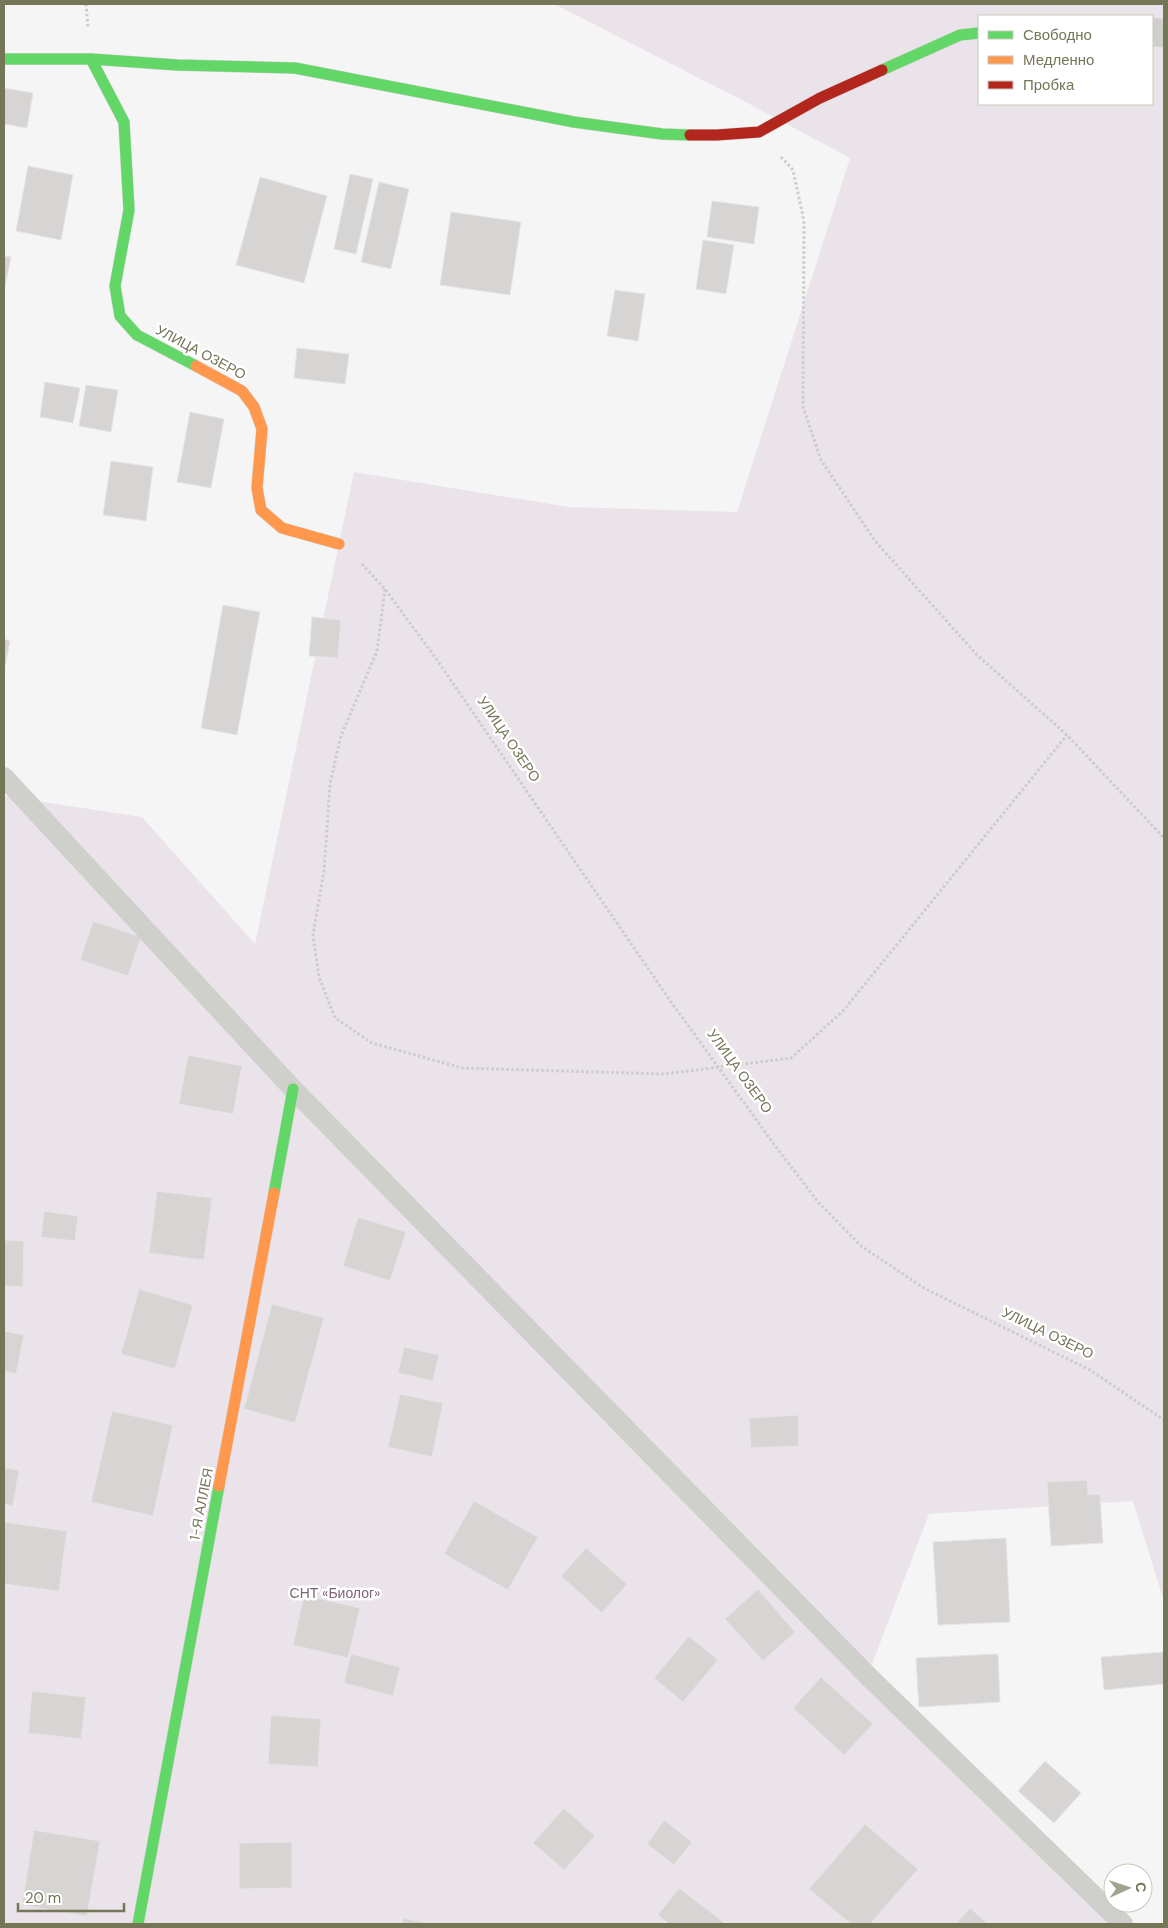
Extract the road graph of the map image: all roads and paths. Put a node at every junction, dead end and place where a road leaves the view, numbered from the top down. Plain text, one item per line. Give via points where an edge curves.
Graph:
1 (978, 33) edge
2 (4, 59) edge
3 (91, 59) junction
4 (759, 132) junction
5 (339, 544) joint
6 (385, 589) junction
7 (1067, 735) junction
8 (4, 777) edge
9 (1164, 838) edge
10 (718, 1068) junction
11 (293, 1089) junction
12 (1164, 1420) edge
13 (1119, 1923) edge
14 (138, 1924) edge

1 - 4 street via 960,35 820,98
2 - 3 street
3 - 4 street via 295,68 574,122 662,134
3 - 5 street, УЛИЦА ОЗЕРО via 124,122 129,210 115,286 120,316 137,335 242,391 254,408 262,429 257,488 261,510 282,528
4 - 7 path via 793,170 804,220 803,407 822,460 875,541 938,612 977,655
5 - 6 path, УЛИЦА ОЗЕРО
6 - 10 path, УЛИЦА ОЗЕРО via 438,660
6 - 10 path via 377,651 341,736 330,784 324,872 313,935 319,978 335,1018 372,1043 462,1068 664,1074
7 - 9 path
7 - 10 path via 843,1011 791,1058
8 - 11 lane
10 - 12 path, УЛИЦА ОЗЕРО via 818,1202 861,1246 924,1288 1090,1370
11 - 13 lane via 868,1676
11 - 14 street, 1-Я АЛЛЕЯ

